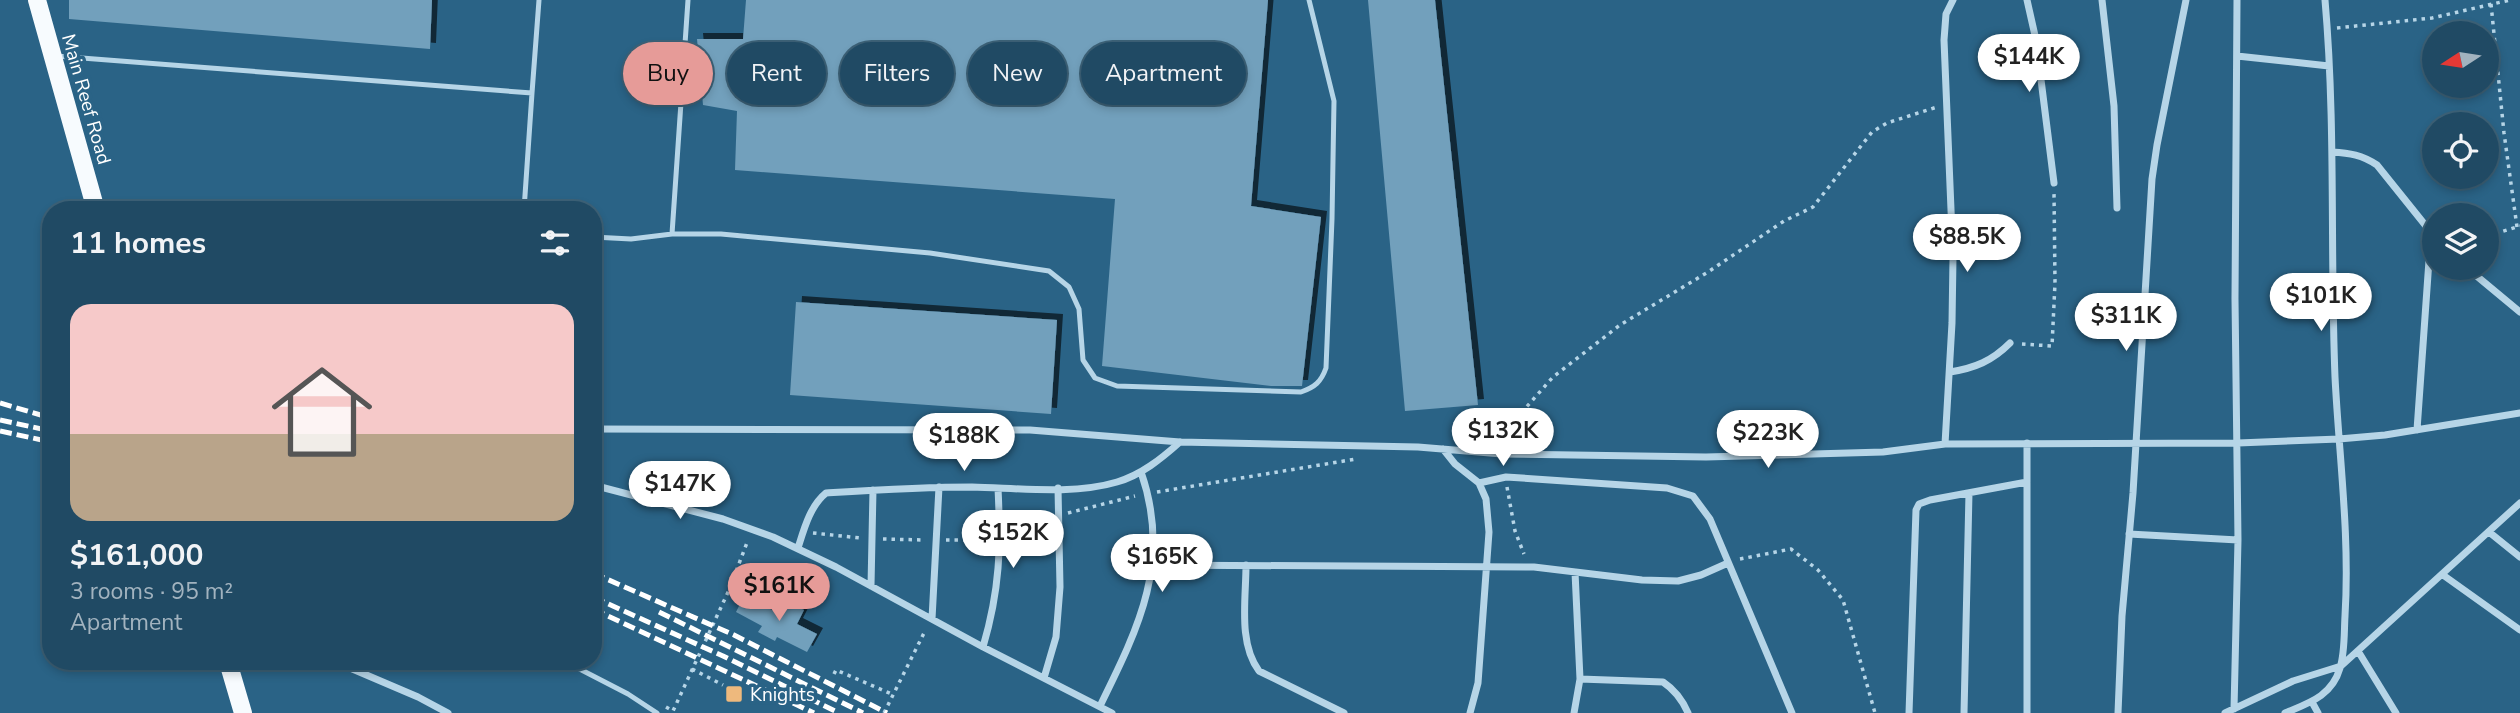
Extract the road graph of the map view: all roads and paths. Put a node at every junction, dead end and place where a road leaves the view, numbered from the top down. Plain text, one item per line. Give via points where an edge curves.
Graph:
1 (37, 0) edge
2 (539, 0) edge
3 (688, 0) edge
4 (1310, 0) edge
5 (1954, 0) edge
6 (2027, 0) edge
7 (2102, 0) edge
8 (2186, 0) edge
9 (2238, 0) edge
10 (2325, 0) edge
11 (2510, 0) edge
12 (2491, 5) junction
13 (2328, 29) junction
14 (53, 56) junction
15 (2237, 56) junction
16 (2329, 66) junction
17 (532, 93) junction
18 (1948, 103) junction
19 (2332, 152) junction
20 (2054, 183) joint
21 (93, 201) edge
22 (525, 201) edge
23 (2117, 208) dead end
24 (2422, 220) edge
25 (2519, 227) edge
26 (2499, 233) edge
27 (672, 234) junction
28 (602, 237) edge
29 (2429, 280) edge
30 (2481, 280) edge
31 (2520, 312) edge
32 (2010, 343) joint
33 (1950, 372) junction
34 (2520, 413) edge
35 (602, 429) edge
36 (2417, 430) junction
37 (1468, 438) dead end
38 (2339, 439) junction
39 (1180, 442) junction
40 (2135, 442) junction
41 (2027, 443) junction
42 (2238, 443) junction
43 (1945, 444) junction
44 (1443, 449) junction
45 (1361, 459) dead end
46 (1141, 472) junction
47 (1506, 477) junction
48 (2027, 482) junction
49 (1479, 483) junction
50 (602, 487) edge
51 (939, 487) junction
52 (998, 488) junction
53 (1058, 488) junction
54 (873, 490) junction
55 (1969, 493) junction
56 (1148, 494) junction
57 (2520, 503) edge
58 (1058, 516) junction
59 (1000, 531) junction
60 (2489, 532) junction
61 (803, 534) junction
62 (2129, 534) junction
63 (872, 538) junction
64 (937, 540) junction
65 (2238, 540) junction
66 (747, 548) dead end
67 (798, 548) junction
68 (2520, 556) edge
69 (1728, 563) junction
70 (1152, 565) junction
71 (1246, 565) junction
72 (1486, 566) junction
73 (1534, 567) junction
74 (1575, 572) junction
75 (2443, 575) junction
76 (871, 586) junction
77 (932, 619) junction
78 (2520, 630) edge
79 (918, 642) dead end
80 (983, 647) junction
81 (2358, 651) junction
82 (2341, 666) junction
83 (230, 670) edge
84 (356, 670) edge
85 (582, 670) edge
86 (692, 670) junction
87 (835, 672) dead end
88 (1044, 678) junction
89 (1580, 679) junction
90 (723, 685) dead end
91 (894, 695) junction
92 (2312, 702) junction
93 (660, 704) dead end
94 (1100, 706) junction
95 (2234, 709) junction
96 (242, 712) edge
97 (448, 713) edge
98 (657, 713) edge
99 (884, 713) edge
100 (1112, 713) edge
101 (1343, 713) edge
102 (1470, 713) edge
103 (1574, 713) edge
104 (1688, 713) edge
105 (1792, 713) edge
106 (1875, 713) edge
107 (1909, 713) edge
108 (1964, 713) edge
109 (2027, 713) edge
110 (2118, 713) edge
111 (2225, 713) edge
112 (2286, 713) edge
113 (2318, 713) edge
114 (2396, 713) edge

1 - 14 main road, Main Reef Road
2 - 17 lane
3 - 27 lane
4 - 27 lane via 1334,101 1326,368 1322,380 1312,388 1301,392 1117,386 1095,378 1083,360 1079,309 1069,287 1049,271 916,252 721,234
5 - 18 street via 1945,14
6 - 20 street
7 - 23 street via 2114,106
8 - 40 street via 2152,180
9 - 15 street
10 - 13 street
11 - 12 path
12 - 13 path via 2432,18
12 - 25 path
13 - 16 street
14 - 17 lane
14 - 21 main road, Main Reef Road
15 - 16 street
15 - 42 street
16 - 19 street
17 - 22 lane
18 - 33 street via 1954,258
18 - 37 path via 1872,132 1813,206 1620,325 1553,377 1507,429
19 - 24 street via 2358,155 2377,165
19 - 38 street
20 - 32 path via 2052,346
25 - 26 path
27 - 28 lane
29 - 36 street
30 - 31 street
32 - 33 street via 1981,365
33 - 43 street
34 - 36 street
35 - 39 street via 1030,430
36 - 38 street
38 - 42 street
38 - 82 street via 2347,588
39 - 44 street
39 - 46 street
40 - 41 street
40 - 42 street
40 - 62 street
41 - 43 street
41 - 48 street
42 - 65 street
43 - 44 street via 1883,452 1706,457
44 - 49 street
45 - 56 path
46 - 53 street via 1087,489
46 - 56 street
47 - 49 street
47 - 69 street via 1667,488 1693,496 1710,519
47 - 73 path via 1515,531
48 - 55 street
48 - 109 street
49 - 72 street via 1486,499 1489,531
50 - 67 street via 723,519
51 - 52 street
51 - 54 street
51 - 64 street
52 - 53 street
52 - 59 street
53 - 58 street
54 - 61 street via 827,493 818,500
54 - 63 street
55 - 107 street via 1919,504 1913,519
55 - 108 street
56 - 58 path
56 - 70 street
57 - 60 street
58 - 59 path
58 - 88 street via 1056,637
59 - 64 path via 964,540
59 - 80 street via 995,607
60 - 68 street
60 - 75 street
61 - 63 path
61 - 67 street
62 - 65 street
62 - 110 street
63 - 64 path
63 - 76 street
64 - 77 street
65 - 95 street
66 - 86 path
67 - 76 street
69 - 74 street via 1678,581
69 - 105 street
69 - 106 path via 1791,549 1818,570 1843,600
70 - 71 street
70 - 94 street via 1138,626
71 - 72 street
71 - 101 street via 1250,659 1259,671
72 - 73 street
72 - 102 street via 1478,683
73 - 74 street
74 - 89 street
75 - 78 street
75 - 81 street
76 - 77 street
77 - 80 street
79 - 91 path
80 - 88 street
81 - 82 street
81 - 114 street
82 - 92 street via 2328,692
82 - 95 street via 2293,681
83 - 96 main road
84 - 97 street
85 - 98 lane
86 - 90 path
86 - 93 path via 673,711
87 - 91 path
88 - 94 street
89 - 103 street
89 - 104 street via 1663,682 1673,688
91 - 99 path
92 - 112 street
92 - 113 street
94 - 100 street
95 - 111 street

